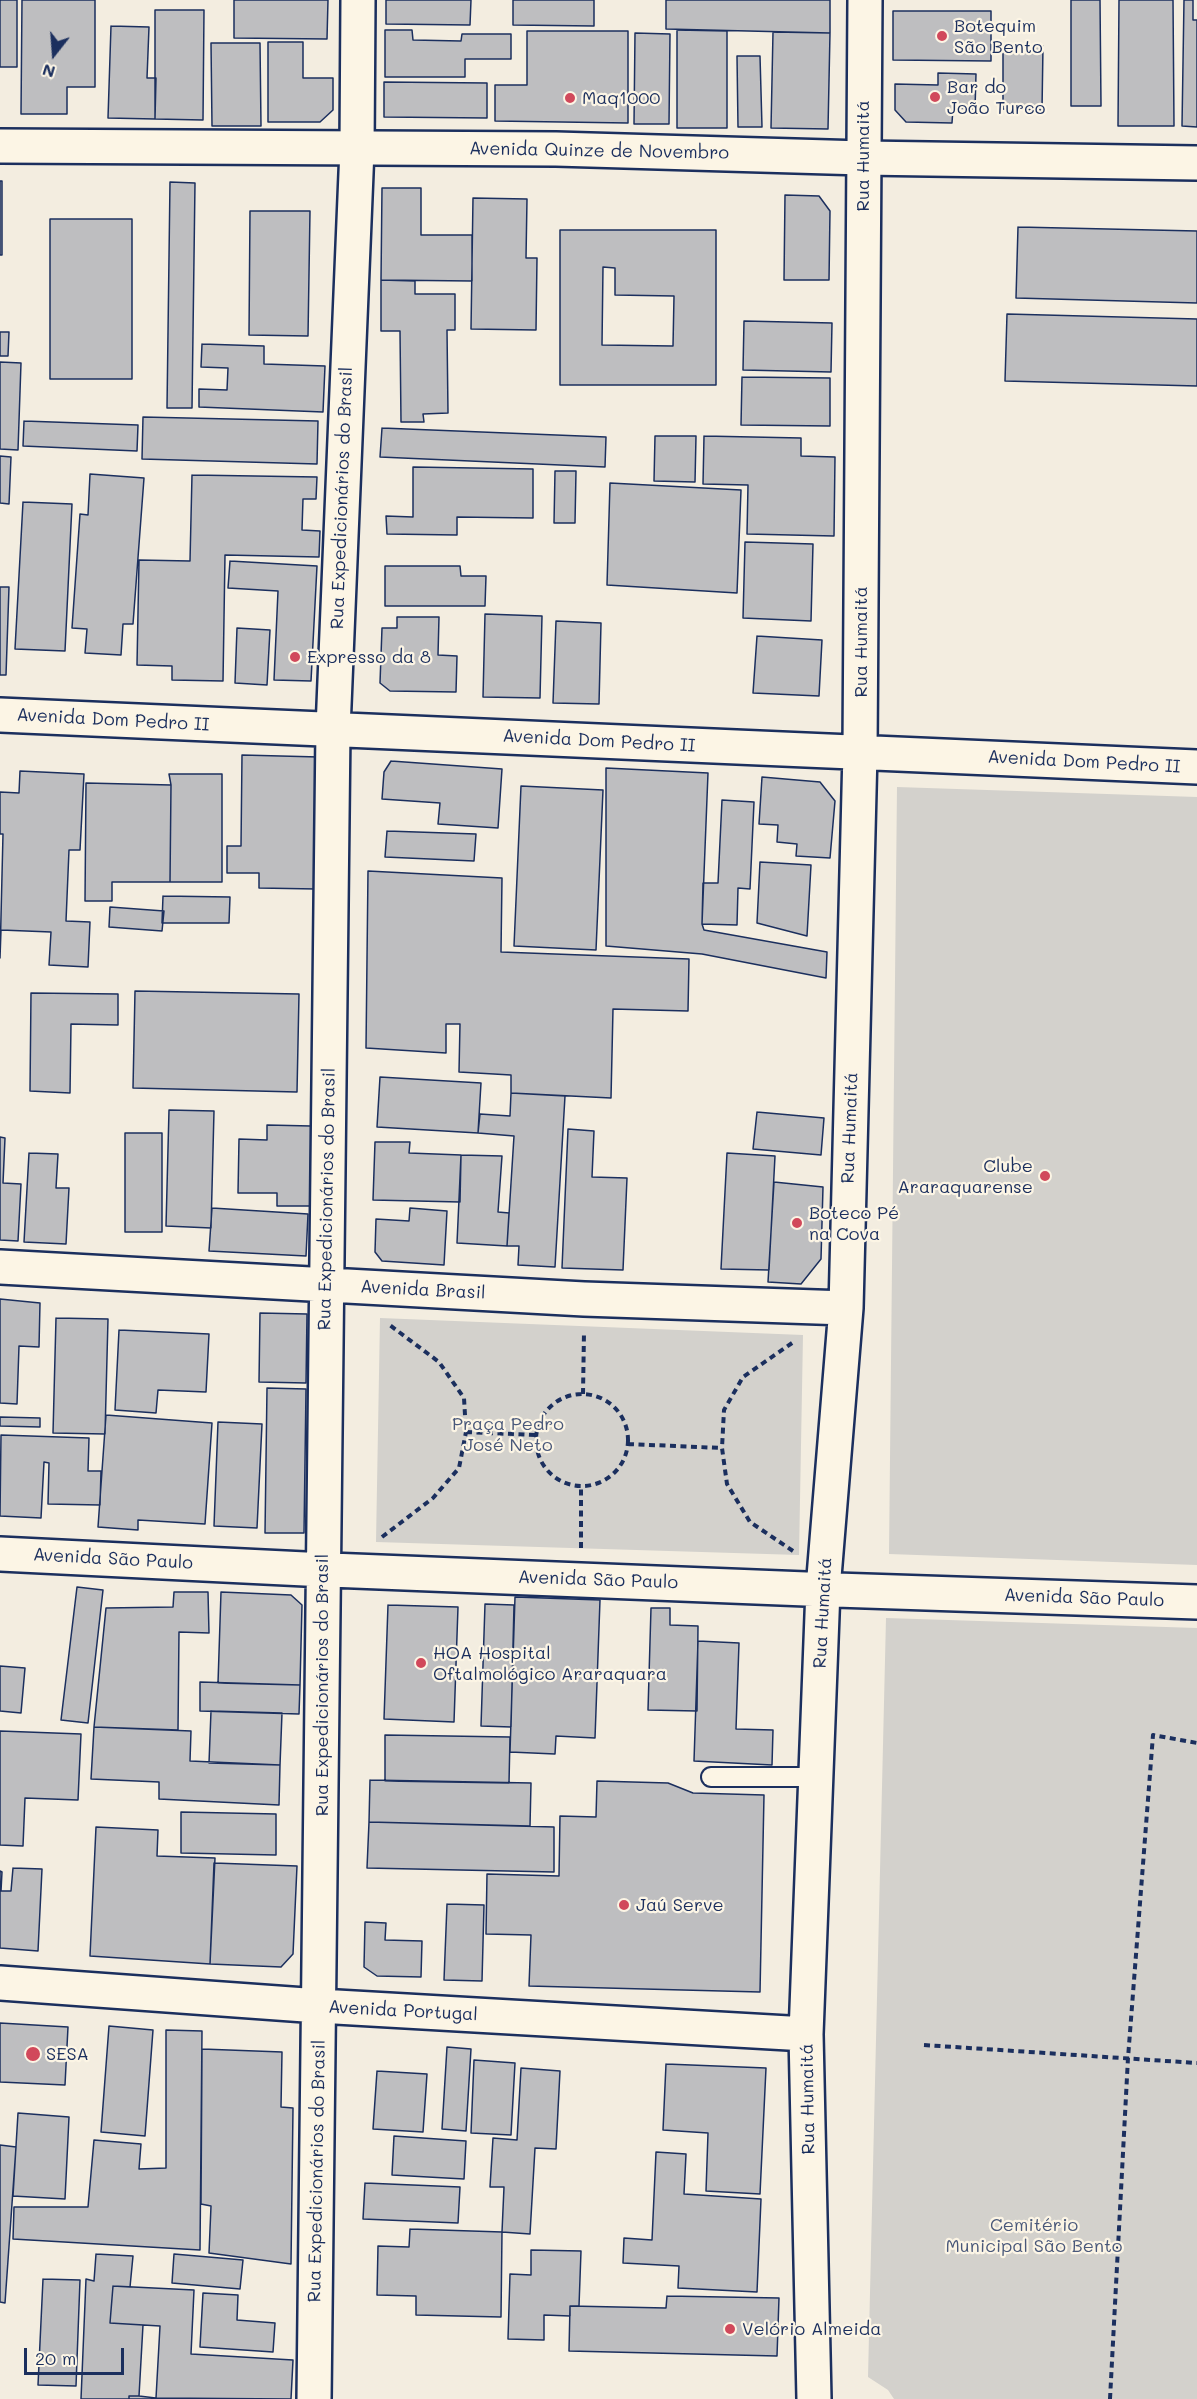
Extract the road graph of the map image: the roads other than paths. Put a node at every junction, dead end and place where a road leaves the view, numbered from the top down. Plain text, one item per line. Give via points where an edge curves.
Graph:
1 (358, 0) edge
2 (865, 0) edge
3 (0, 146) edge
4 (357, 149) junction
5 (863, 158) junction
6 (1197, 163) edge
7 (0, 715) edge
8 (333, 729) junction
9 (860, 752) junction
10 (1197, 767) edge
11 (0, 1266) edge
12 (326, 1284) junction
13 (846, 1308) junction
14 (0, 1554) edge
15 (322, 1569) junction
16 (823, 1589) junction
17 (1197, 1602) edge
18 (711, 1777) dead end
19 (816, 1777) junction
20 (0, 1983) edge
21 (319, 2006) junction
22 (806, 2034) junction
23 (314, 2399) edge
24 (814, 2399) edge

1 - 4 street, Rua Expedicionários do Brasil
2 - 5 street, Rua Humaitá
3 - 4 street, Avenida Quinze de Novembro
4 - 5 street, Avenida Quinze de Novembro via 556,149
4 - 8 street, Rua Expedicionários do Brasil
5 - 6 street, Avenida Quinze de Novembro
5 - 9 street, Rua Humaitá
7 - 8 street, Avenida Dom Pedro II
8 - 9 street, Avenida Dom Pedro II
8 - 12 street, Rua Expedicionários do Brasil
9 - 10 street, Avenida Dom Pedro II
9 - 13 street, Rua Humaitá
11 - 12 street, Avenida Brasil
12 - 13 street, Avenida Brasil via 584,1299
12 - 15 street, Rua Expedicionários do Brasil
13 - 16 street, Rua Humaitá
14 - 15 street, Avenida São Paulo
15 - 16 street, Avenida São Paulo
15 - 21 street, Rua Expedicionários do Brasil
16 - 17 street, Avenida São Paulo
16 - 19 street, Rua Humaitá
18 - 19 lane
19 - 22 street, Rua Humaitá
20 - 21 street, Avenida Portugal
21 - 22 street, Avenida Portugal
21 - 23 street, Rua Expedicionários do Brasil
22 - 24 street, Rua Humaitá

